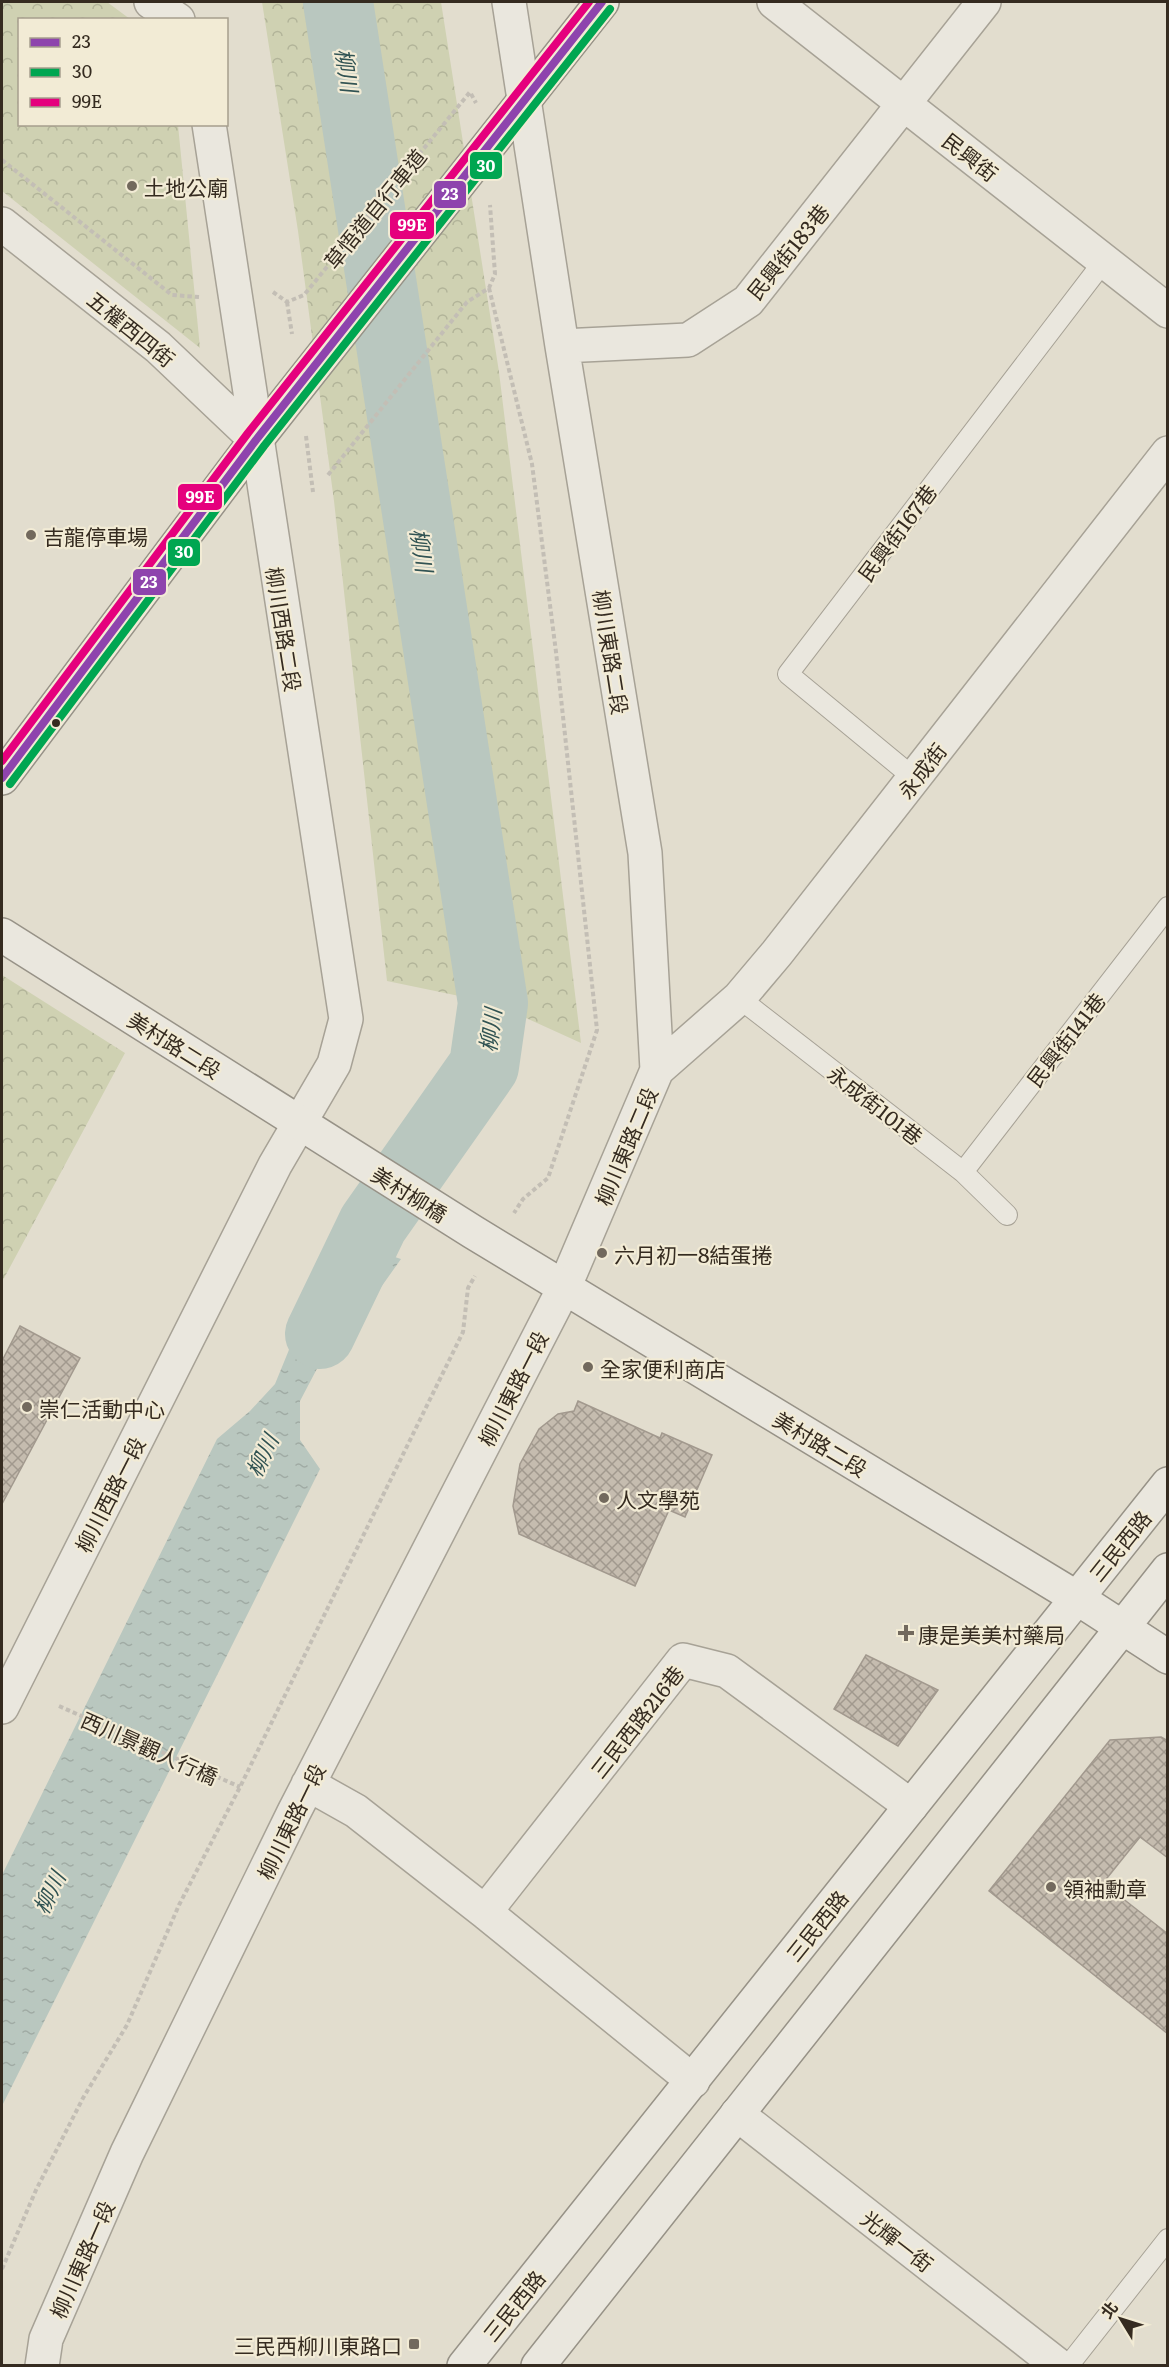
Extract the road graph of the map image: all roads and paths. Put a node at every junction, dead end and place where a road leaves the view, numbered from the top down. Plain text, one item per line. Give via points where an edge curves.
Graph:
1 (151, 2) edge
2 (192, 2) edge
3 (510, 2) edge
4 (602, 2) edge
5 (774, 2) edge
6 (984, 2) edge
7 (175, 18) edge
8 (194, 18) edge
9 (470, 92) dead end
10 (524, 100) junction
11 (905, 104) junction
12 (209, 126) edge
13 (2, 160) edge
14 (2, 225) edge
15 (1104, 261) junction
16 (270, 290) dead end
17 (172, 295) dead end
18 (1167, 311) edge
19 (562, 346) junction
20 (256, 440) junction
21 (1167, 453) edge
22 (328, 475) dead end
23 (2, 778) edge
24 (914, 778) junction
25 (1167, 907) edge
26 (2, 935) edge
27 (739, 998) junction
28 (657, 1070) junction
29 (298, 1122) junction
30 (348, 1154) joint
31 (963, 1172) junction
32 (523, 1199) dead end
33 (1007, 1215) dead end
34 (472, 1232) joint
35 (564, 1288) junction
36 (467, 1297) dead end
37 (1167, 1484) edge
38 (1167, 1570) edge
39 (1077, 1598) junction
40 (1122, 1627) junction
41 (1167, 1657) edge
42 (60, 1706) dead end
43 (2, 1707) edge
44 (308, 1784) junction
45 (240, 1787) junction
46 (911, 1806) junction
47 (485, 1912) junction
48 (693, 2081) junction
49 (737, 2114) junction
50 (1167, 2239) edge
51 (2, 2269) edge
52 (42, 2366) edge
53 (464, 2366) edge
54 (538, 2366) edge
55 (1059, 2366) edge
56 (1068, 2366) edge

1 - 7 street
2 - 8 street
3 - 10 street, 柳川東路二段
4 - 10 street
5 - 11 street, 民興街
6 - 11 street, 民興街183巷
9 - 16 path, 草悟道自行車道 via 304,295 287,302
10 - 19 street, 柳川東路二段
10 - 20 street
11 - 15 street, 民興街
11 - 19 street, 民興街183巷 via 748,301 688,340
12 - 20 street, 柳川西路二段
13 - 17 path
14 - 20 street, 五權西四街 via 158,346
15 - 18 street, 民興街
15 - 24 lane, 民興街167巷 via 788,674
19 - 28 street, 柳川東路二段 via 645,853
20 - 23 street
20 - 29 street, 柳川西路二段 via 346,1019 334,1065
21 - 24 street, 永成街
22 - 32 path via 467,302 489,288 531,464 556,652 597,1030 548,1178
24 - 27 street, 永成街
25 - 31 lane, 民興街141巷
26 - 29 street, 美村路二段
27 - 28 street, 永成街
27 - 31 lane, 永成街101巷
28 - 35 street, 柳川東路二段
29 - 30 street, 美村路二段
29 - 43 street, 柳川西路一段
30 - 34 street, 美村柳橋
31 - 33 lane, 永成街101巷
34 - 35 street, 美村路二段
35 - 39 street, 美村路二段
35 - 44 street, 柳川東路一段
36 - 45 path via 463,1332
37 - 39 street, 三民西路
38 - 40 street
39 - 40 street, 美村路二段
39 - 46 street, 三民西路
40 - 41 street, 美村路二段
40 - 49 street
42 - 45 path, 西川景觀人行橋
44 - 47 street via 356,1811
44 - 52 street, 柳川東路一段 via 127,2153 46,2339
45 - 51 path via 178,1905 127,2025 83,2098 36,2190
46 - 47 street, 三民西路216巷 via 727,1671 683,1659
46 - 48 street, 三民西路
47 - 48 street
48 - 53 street, 三民西路
49 - 54 street
49 - 55 street, 光輝一街
50 - 56 lane

